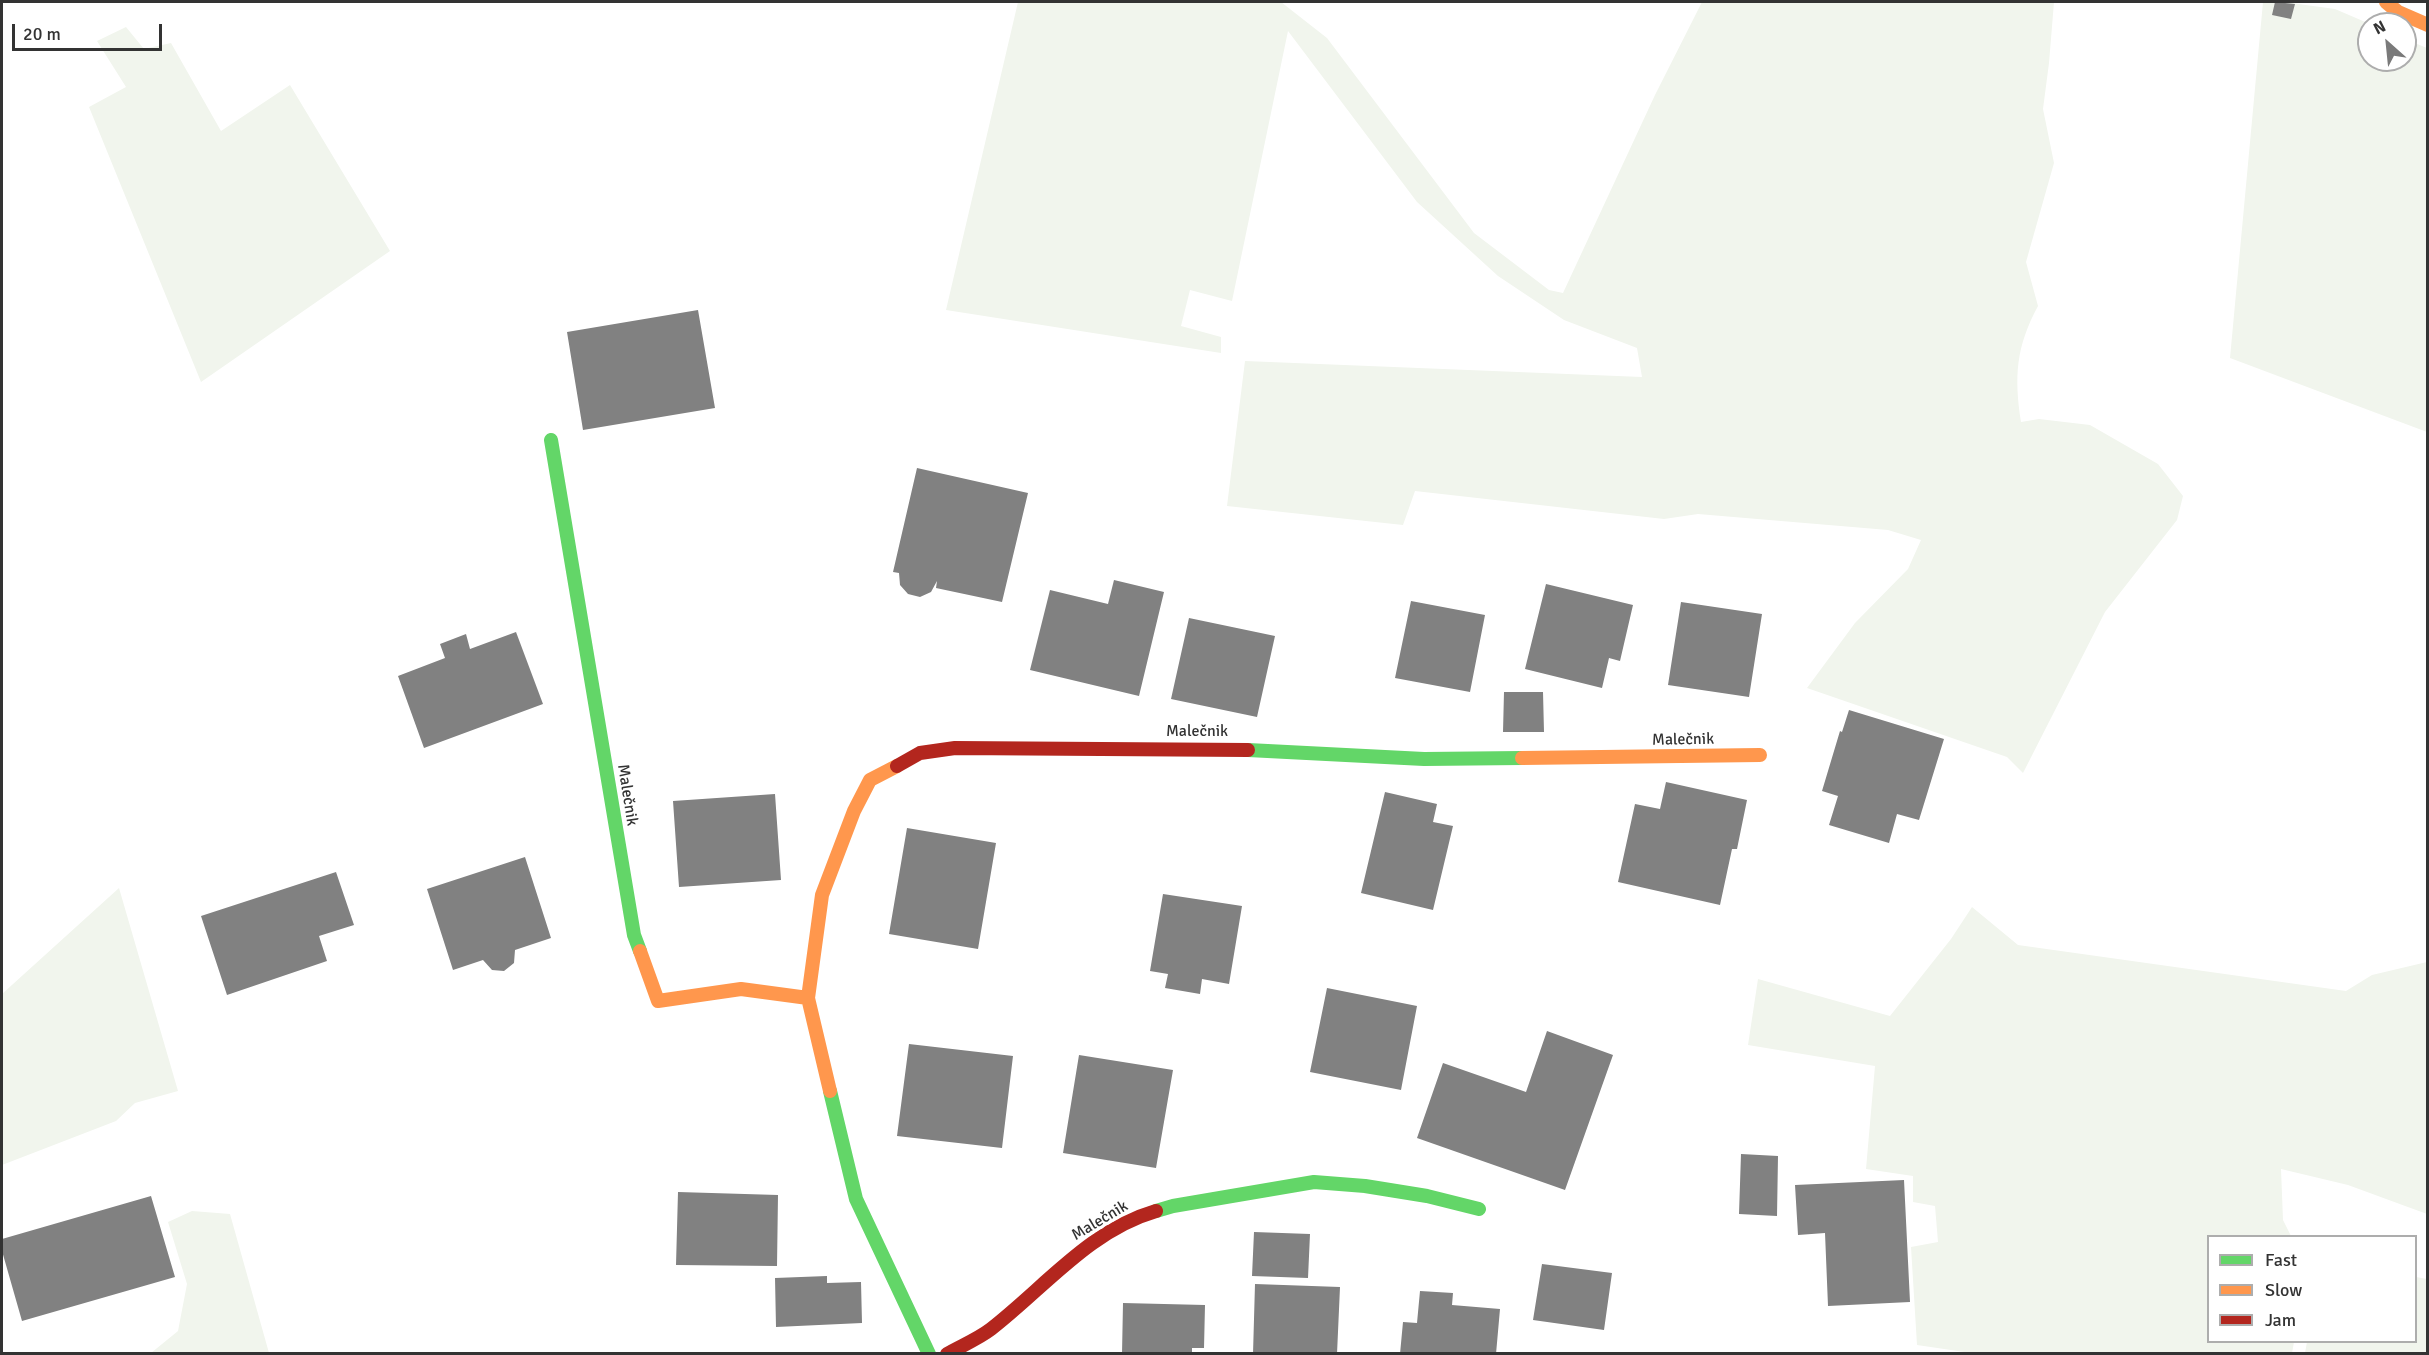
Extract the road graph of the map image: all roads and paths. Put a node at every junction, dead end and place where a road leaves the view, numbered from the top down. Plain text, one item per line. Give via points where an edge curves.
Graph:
1 (2386, 2) edge
2 (2427, 25) edge
3 (551, 440) dead end
4 (1760, 755) dead end
5 (808, 998) junction
6 (1479, 1209) dead end
7 (929, 1353) edge
8 (947, 1353) edge

1 - 2 street
3 - 5 street, Malečnik via 634,935 658,1001 741,989
4 - 5 street, Malečnik via 1424,759 1235,749 1048,748 955,748 920,753 870,780 854,811 822,895
5 - 7 street, Malečnik via 856,1199
6 - 8 street, Malečnik via 1375,1187 1314,1182 1173,1206 1132,1218 1069,1260 990,1330

